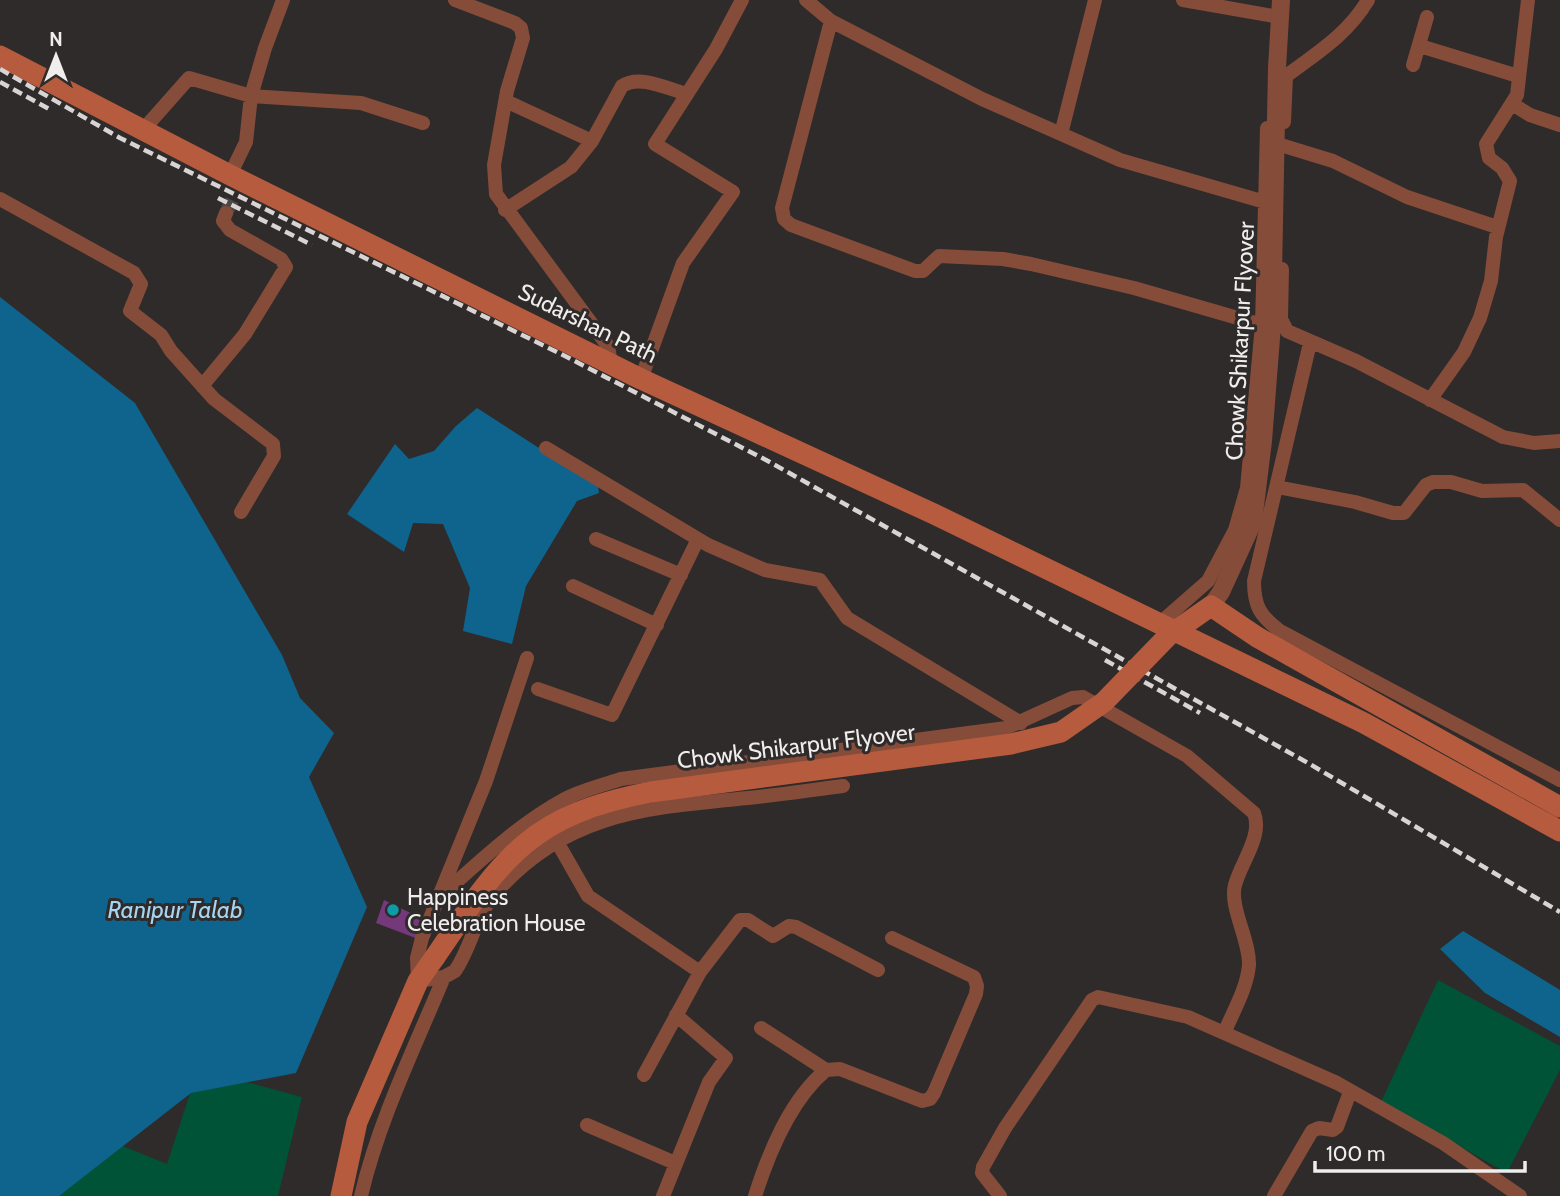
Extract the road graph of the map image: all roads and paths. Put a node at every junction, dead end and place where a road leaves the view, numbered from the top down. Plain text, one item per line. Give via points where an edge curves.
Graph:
1 (283, 0) edge
2 (455, 0) edge
3 (742, 0) edge
4 (807, 0) edge
5 (1095, 0) edge
6 (1183, 0) edge
7 (1368, 0) edge
8 (1528, 0) edge
9 (1280, 9) edge
10 (1427, 17) dead end
11 (831, 21) junction
12 (1420, 46) junction
13 (0, 56) edge
14 (1413, 65) dead end
15 (1281, 72) junction
16 (1518, 76) junction
17 (687, 94) junction
18 (251, 96) junction
19 (506, 101) junction
20 (1514, 105) junction
21 (423, 123) dead end
22 (1560, 125) edge
23 (143, 130) junction
24 (1061, 134) junction
25 (592, 141) junction
26 (1284, 146) junction
27 (236, 183) junction
28 (0, 199) edge
29 (1265, 202) junction
30 (505, 210) junction
31 (226, 213) dead end
32 (1497, 228) junction
33 (1262, 325) junction
34 (1310, 343) junction
35 (611, 364) junction
36 (641, 379) junction
37 (202, 386) junction
38 (1430, 400) junction
39 (1560, 442) edge
40 (546, 448) dead end
41 (1277, 487) junction
42 (241, 512) dead end
43 (1560, 520) edge
44 (596, 539) dead end
45 (698, 539) junction
46 (681, 575) junction
47 (573, 586) dead end
48 (1211, 606) junction
49 (1160, 622) junction
50 (657, 625) junction
51 (527, 658) dead end
52 (538, 689) dead end
53 (1021, 723) junction
54 (1560, 780) edge
55 (843, 786) dead end
56 (1560, 807) edge
57 (1560, 831) edge
58 (556, 840) junction
59 (442, 895) junction
60 (892, 938) dead end
61 (878, 970) dead end
62 (700, 972) junction
63 (444, 977) junction
64 (418, 981) junction
65 (676, 1015) junction
66 (761, 1028) dead end
67 (1225, 1031) junction
68 (825, 1070) junction
69 (644, 1074) dead end
70 (1350, 1092) junction
71 (587, 1125) dead end
72 (675, 1163) junction
73 (341, 1196) edge
74 (361, 1196) edge
75 (663, 1196) edge
76 (755, 1196) edge
77 (1000, 1196) edge
78 (1274, 1196) edge
79 (1520, 1196) edge

1 - 18 street
2 - 19 street via 521,28 523,38
3 - 17 street
4 - 11 street
5 - 24 street
6 - 9 street
7 - 15 street via 1338,39
8 - 16 street
9 - 15 street, Chowk Shikarpur Flyover
10 - 12 street
11 - 24 street
11 - 33 street via 782,208 791,225 915,271 923,271 935,258 946,255 1003,259 1134,288
12 - 14 street
12 - 16 street
13 - 23 main road, Sudarshan Path
15 - 26 street
15 - 29 street via 1269,75
15 - 48 street, Chowk Shikarpur Flyover via 1272,325 1258,490 1253,523
16 - 20 street
17 - 25 street via 630,81 622,86
17 - 36 street via 655,144 733,192 683,263
18 - 21 street via 361,103
18 - 23 street via 189,78
18 - 27 street
19 - 25 street
19 - 30 street via 492,179
20 - 22 street
20 - 32 street via 1486,144 1489,158 1510,181
23 - 27 main road, Sudarshan Path
24 - 29 street via 1120,160
25 - 30 street via 570,167
26 - 32 street via 1333,161 1406,197
26 - 34 street via 1281,319 1287,331
27 - 35 main road, Sudarshan Path
28 - 37 street via 134,273 141,285 130,311 162,335
29 - 33 street
30 - 35 street via 608,346
31 - 37 street via 223,221 230,230 281,259 286,267 245,334
32 - 38 street via 1491,281 1480,318 1464,352
33 - 49 street via 1247,488 1235,530 1208,581
34 - 38 street
34 - 41 street
35 - 36 main road, Sudarshan Path
36 - 49 main road, Sudarshan Path
37 - 42 street via 276,449
38 - 39 street via 1503,437
40 - 45 street
41 - 43 street via 1393,513 1404,513 1433,482 1482,491 1523,490
41 - 54 street via 1254,581 1254,603 1262,618
44 - 46 street
45 - 46 street
45 - 53 street via 765,570 821,580 848,618
46 - 50 street
47 - 50 street
48 - 56 main road, bridge via 1257,637
48 - 64 main road, Chowk Shikarpur Flyover, bridge via 1168,636 1104,702 1061,732 1011,744 651,792 576,811 539,832 489,876
49 - 57 main road, Sudarshan Path via 1364,723
50 - 52 street via 612,715
51 - 59 street
53 - 59 street via 621,779 568,797 539,814
53 - 67 street via 1083,697 1186,757 1250,806 1258,822 1234,888 1249,963
55 - 58 street via 664,805 588,824
58 - 62 street via 588,896
58 - 63 street via 492,897 463,961
59 - 64 street via 417,958
60 - 68 street via 976,981 976,994 934,1093 922,1101 840,1069
61 - 62 street via 796,927 773,936 743,919
62 - 65 street
63 - 64 street
63 - 74 street via 390,1105
64 - 73 main road, Chowk Shikarpur Flyover via 357,1122
65 - 69 street
65 - 72 street via 726,1058 709,1082
66 - 68 street
67 - 70 street
67 - 77 street via 1104,997 1092,1000 982,1167
68 - 76 street via 800,1098
70 - 78 street via 1336,1127 1312,1132
70 - 79 street via 1443,1143
71 - 72 street
72 - 75 street

